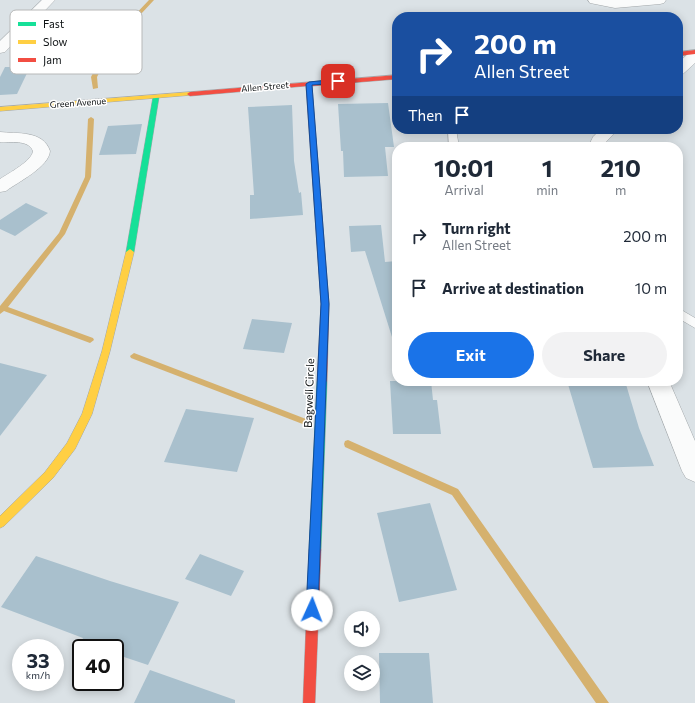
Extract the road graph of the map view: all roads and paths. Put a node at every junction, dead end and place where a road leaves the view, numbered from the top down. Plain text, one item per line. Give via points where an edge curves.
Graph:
1 (50, 0) edge
2 (594, 0) edge
3 (660, 0) edge
4 (40, 10) edge
5 (10, 39) edge
6 (0, 49) edge
7 (683, 54) edge
8 (695, 54) edge
9 (683, 66) edge
10 (392, 77) edge
11 (309, 84) junction
12 (156, 97) junction
13 (0, 109) edge
14 (605, 134) edge
15 (0, 137) edge
16 (598, 142) edge
17 (0, 187) edge
18 (683, 316) edge
19 (695, 324) edge
20 (660, 386) edge
21 (695, 471) edge
22 (0, 523) edge
23 (309, 703) edge

1 - 4 street
2 - 3 street via 615,4
5 - 6 street
7 - 8 street
8 - 9 street
10 - 11 street, Allen Street
11 - 12 street, Allen Street
11 - 23 street, Bagwell Circle via 325,304
12 - 13 street, Green Avenue
12 - 22 street via 130,253 106,351 87,414 71,446 50,475
14 - 16 street
15 - 17 street via 34,141 42,150 34,162
18 - 19 lane
20 - 21 street

